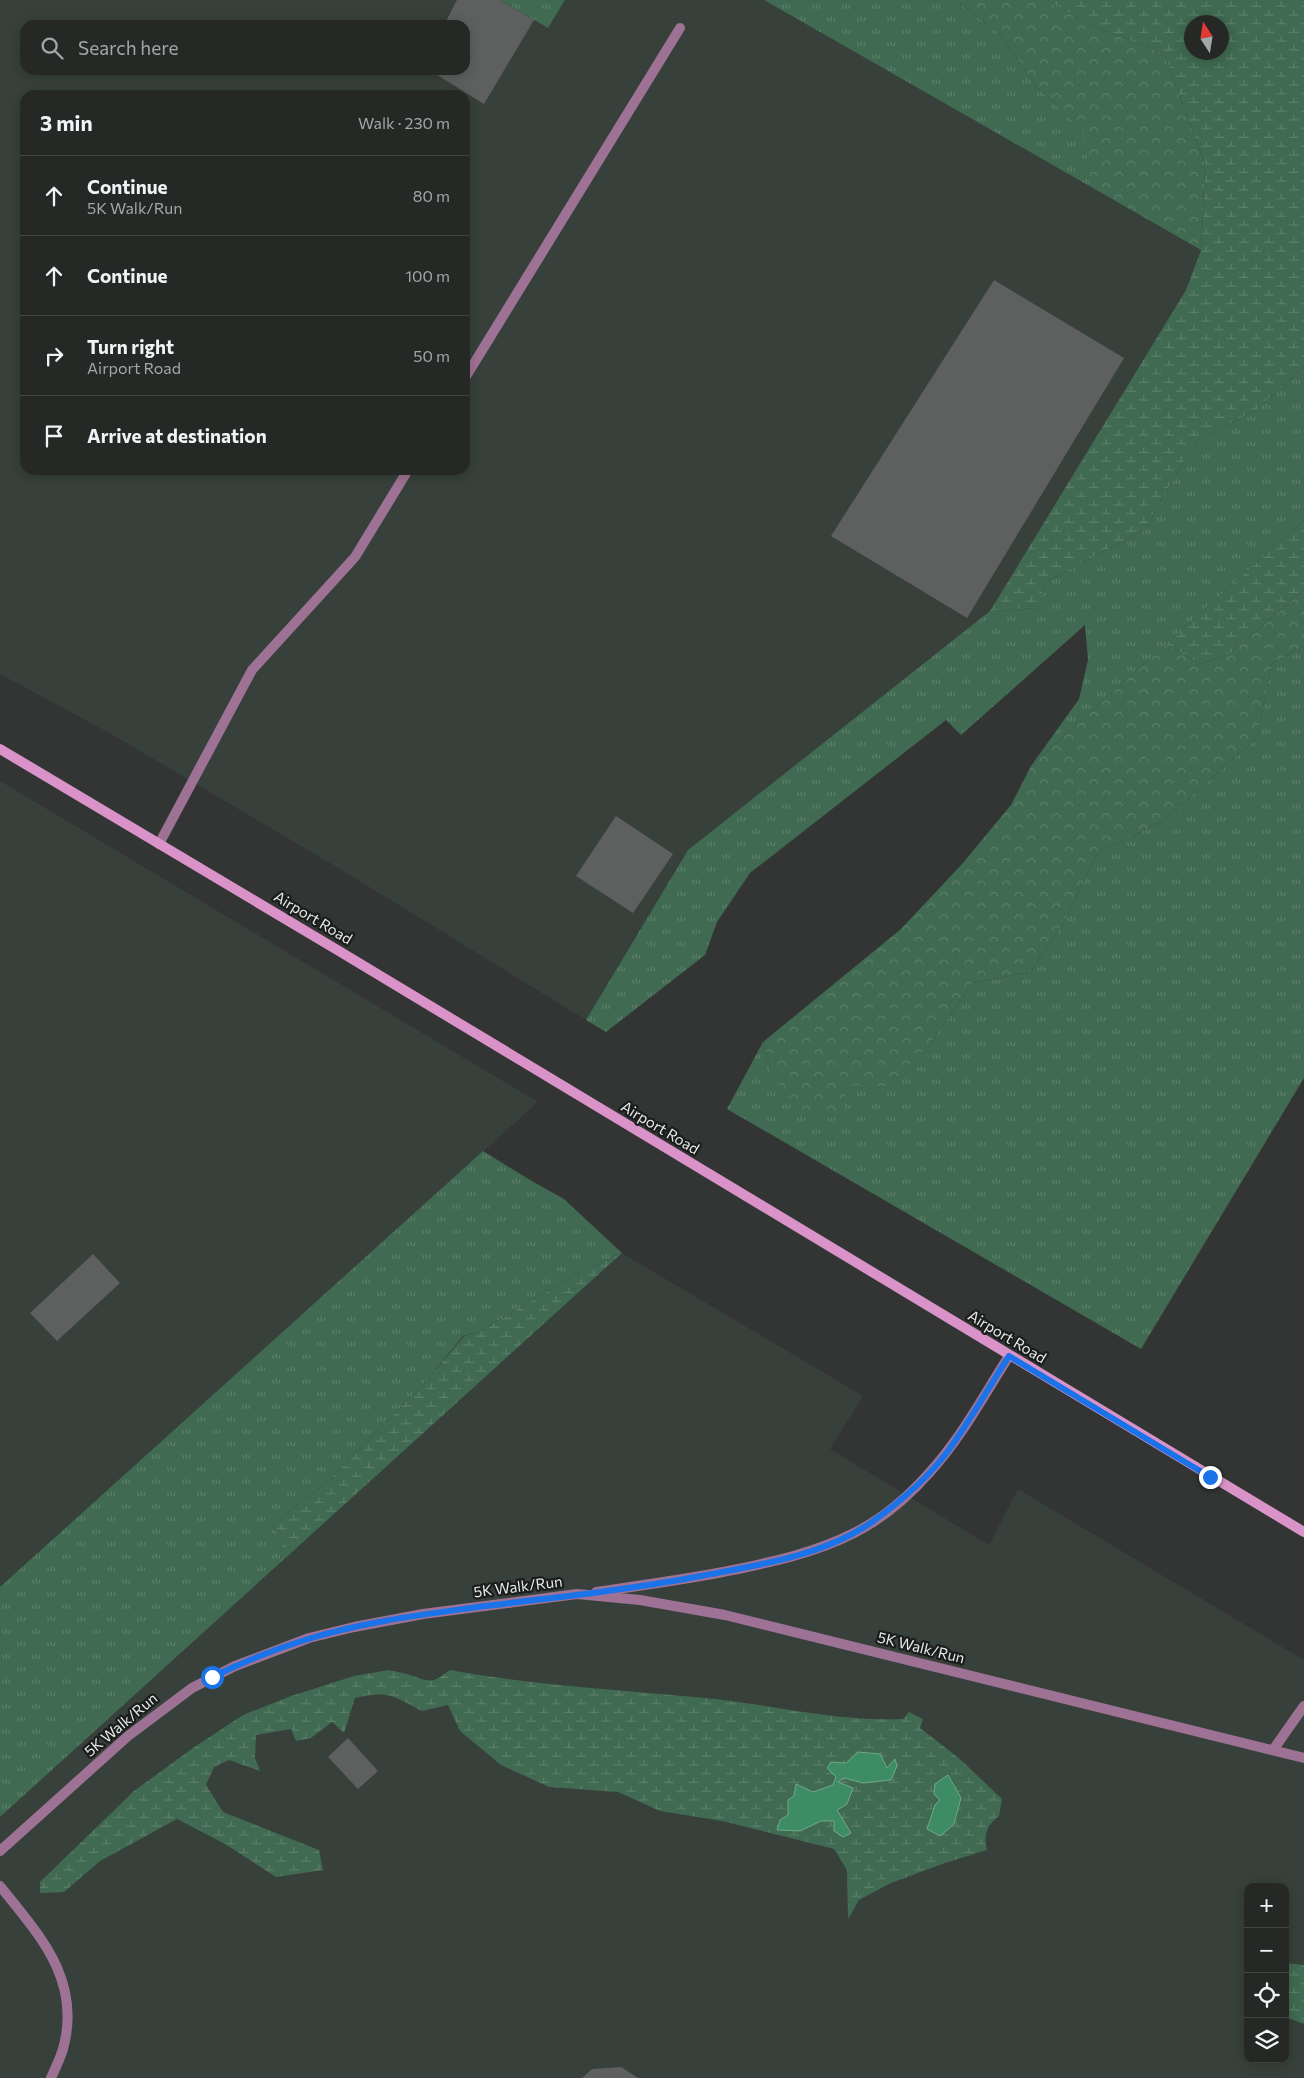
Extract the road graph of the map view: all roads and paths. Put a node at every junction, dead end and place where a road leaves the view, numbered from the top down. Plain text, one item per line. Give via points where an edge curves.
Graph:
1 (680, 28) dead end
2 (470, 370) edge
3 (405, 475) edge
4 (0, 749) edge
5 (159, 844) junction
6 (1009, 1356) junction
7 (1304, 1532) edge
8 (577, 1594) junction
9 (1304, 1706) edge
10 (1273, 1750) junction
11 (1304, 1758) edge
12 (0, 1851) edge
13 (0, 1886) edge
14 (51, 2078) edge

1 - 2 lane
3 - 5 lane via 355,557 252,670
4 - 5 main road, Airport Road
5 - 6 main road, Airport Road
6 - 7 main road, Airport Road
6 - 8 lane via 948,1451 930,1473 889,1510 854,1533 763,1564 665,1583
8 - 10 lane, 5K Walk/Run via 725,1615
8 - 12 lane, 5K Walk/Run via 423,1614 354,1627 290,1645 235,1666 192,1688 128,1736
9 - 10 lane
10 - 11 lane, 5K Walk/Run
13 - 14 lane via 43,1939 63,1978 68,2017 63,2049

